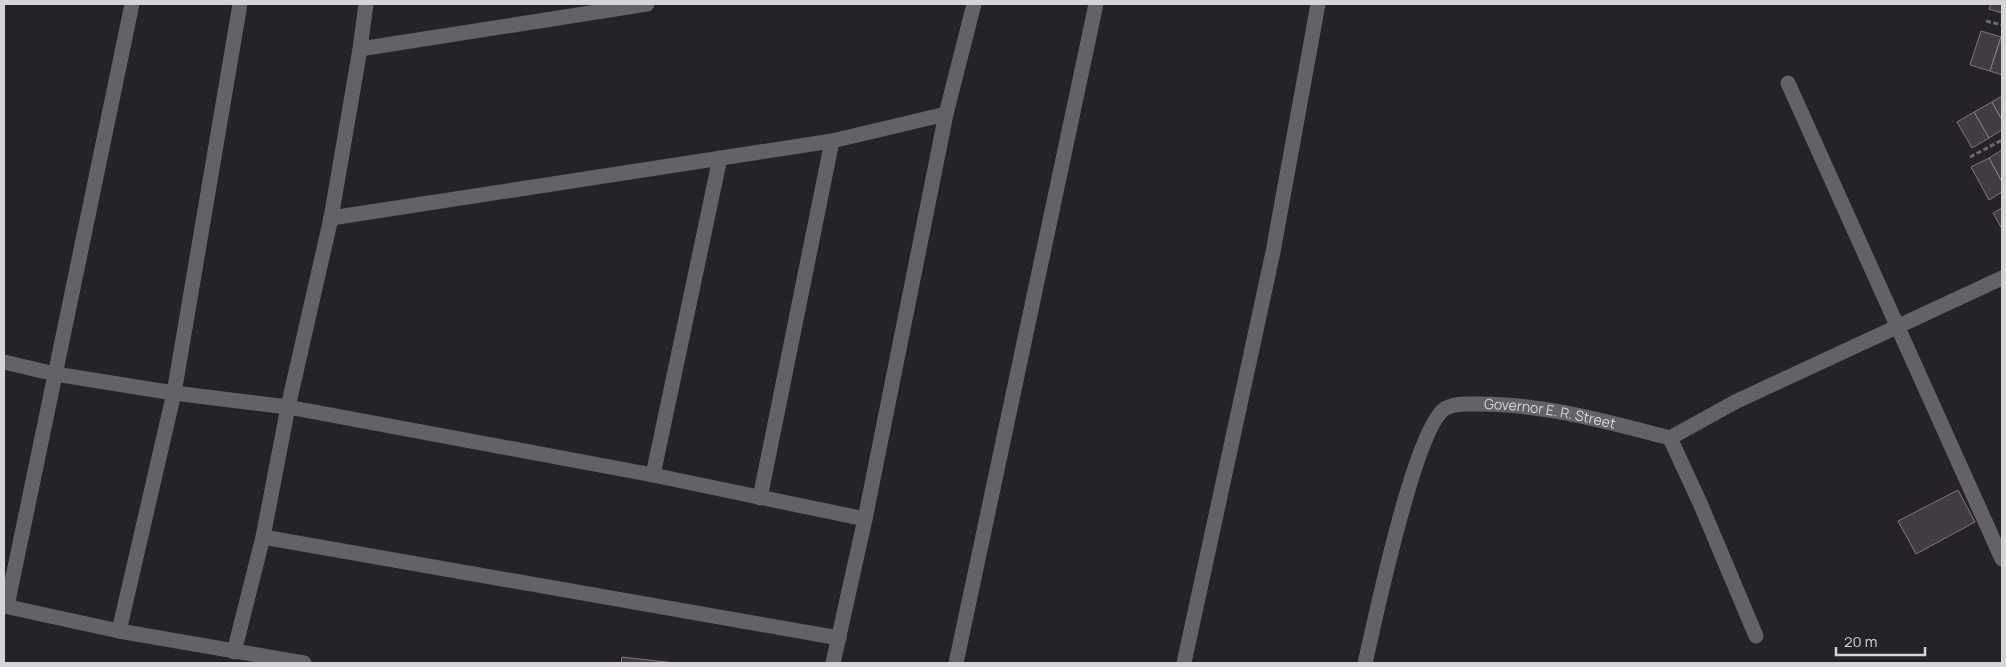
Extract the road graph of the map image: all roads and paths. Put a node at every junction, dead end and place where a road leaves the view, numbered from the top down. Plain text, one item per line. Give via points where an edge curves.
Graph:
1 (132, 4) edge
2 (240, 4) edge
3 (366, 4) edge
4 (647, 4) edge
5 (974, 4) edge
6 (1096, 4) edge
7 (1318, 4) edge
8 (1986, 21) dead end
9 (2002, 25) edge
10 (360, 49) junction
11 (1788, 82) dead end
12 (946, 114) junction
13 (2002, 140) edge
14 (832, 141) junction
15 (1970, 157) dead end
16 (720, 158) junction
17 (331, 218) junction
18 (2002, 278) edge
19 (1896, 326) junction
20 (4, 362) edge
21 (55, 374) junction
22 (174, 393) junction
23 (288, 408) junction
24 (1670, 438) junction
25 (653, 475) junction
26 (760, 498) junction
27 (865, 519) junction
28 (264, 537) junction
29 (2002, 559) edge
30 (5, 606) edge
31 (119, 631) junction
32 (1756, 636) dead end
33 (839, 638) junction
34 (234, 652) junction
35 (304, 663) edge
36 (832, 663) edge
37 (956, 663) edge
38 (1184, 663) edge
39 (1365, 663) edge

1 - 21 street
2 - 22 street
3 - 10 street
4 - 10 street
5 - 12 street
6 - 37 street
7 - 38 street via 1273,252
8 - 9 path
10 - 17 street
11 - 19 street
12 - 14 street
12 - 27 street
13 - 15 path
14 - 16 street
14 - 26 street
16 - 17 street
16 - 25 street
17 - 23 street
18 - 19 street
19 - 24 street via 1735,402
19 - 29 street
20 - 21 street
21 - 22 street
21 - 30 street
22 - 23 street
22 - 31 street
23 - 25 street
23 - 28 street
24 - 32 street
24 - 39 street, Governor E. R. Street via 1581,416 1513,404 1457,404 1444,409 1434,420 1416,460
25 - 26 street
26 - 27 street
27 - 33 street
28 - 33 street
28 - 34 street
30 - 31 street
31 - 34 street
33 - 36 street
34 - 35 street

